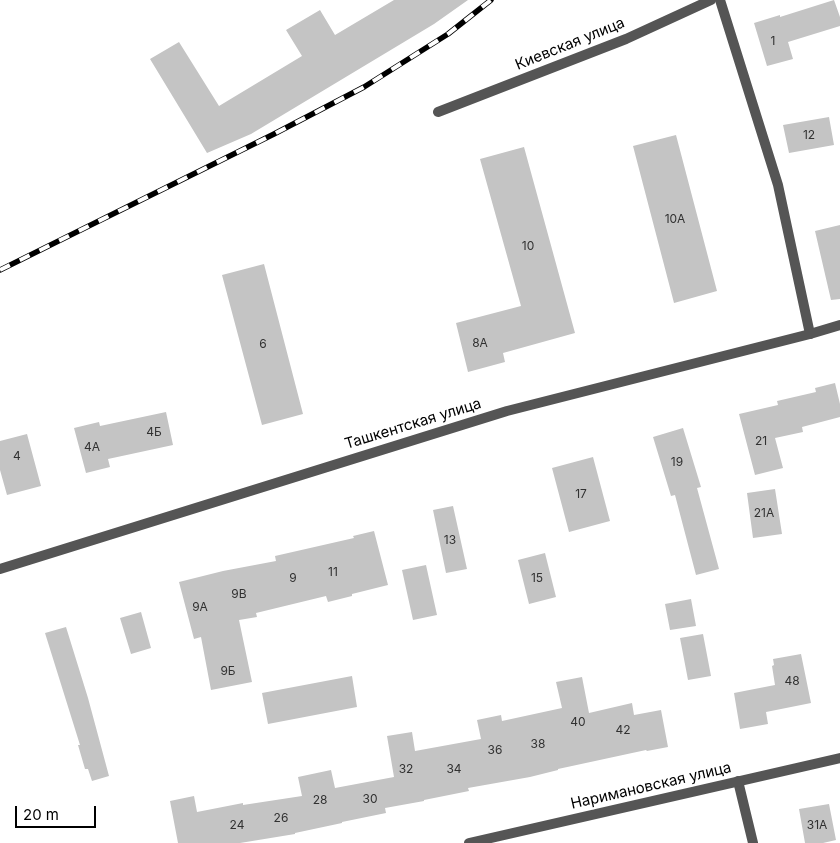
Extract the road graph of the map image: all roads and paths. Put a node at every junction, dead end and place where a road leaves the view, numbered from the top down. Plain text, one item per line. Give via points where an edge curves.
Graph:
1 (711, 0) edge
2 (720, 0) edge
3 (438, 112) dead end
4 (840, 325) edge
5 (810, 334) junction
6 (0, 569) edge
7 (840, 758) edge
8 (738, 781) junction
9 (469, 843) edge
10 (754, 843) edge

1 - 3 street, Киевская улица via 626,39
2 - 5 street via 778,185
4 - 5 street, Ташкентская улица
5 - 6 street, Ташкентская улица via 507,410
7 - 8 street, Наримановская улица
8 - 9 street, Наримановская улица
8 - 10 street

